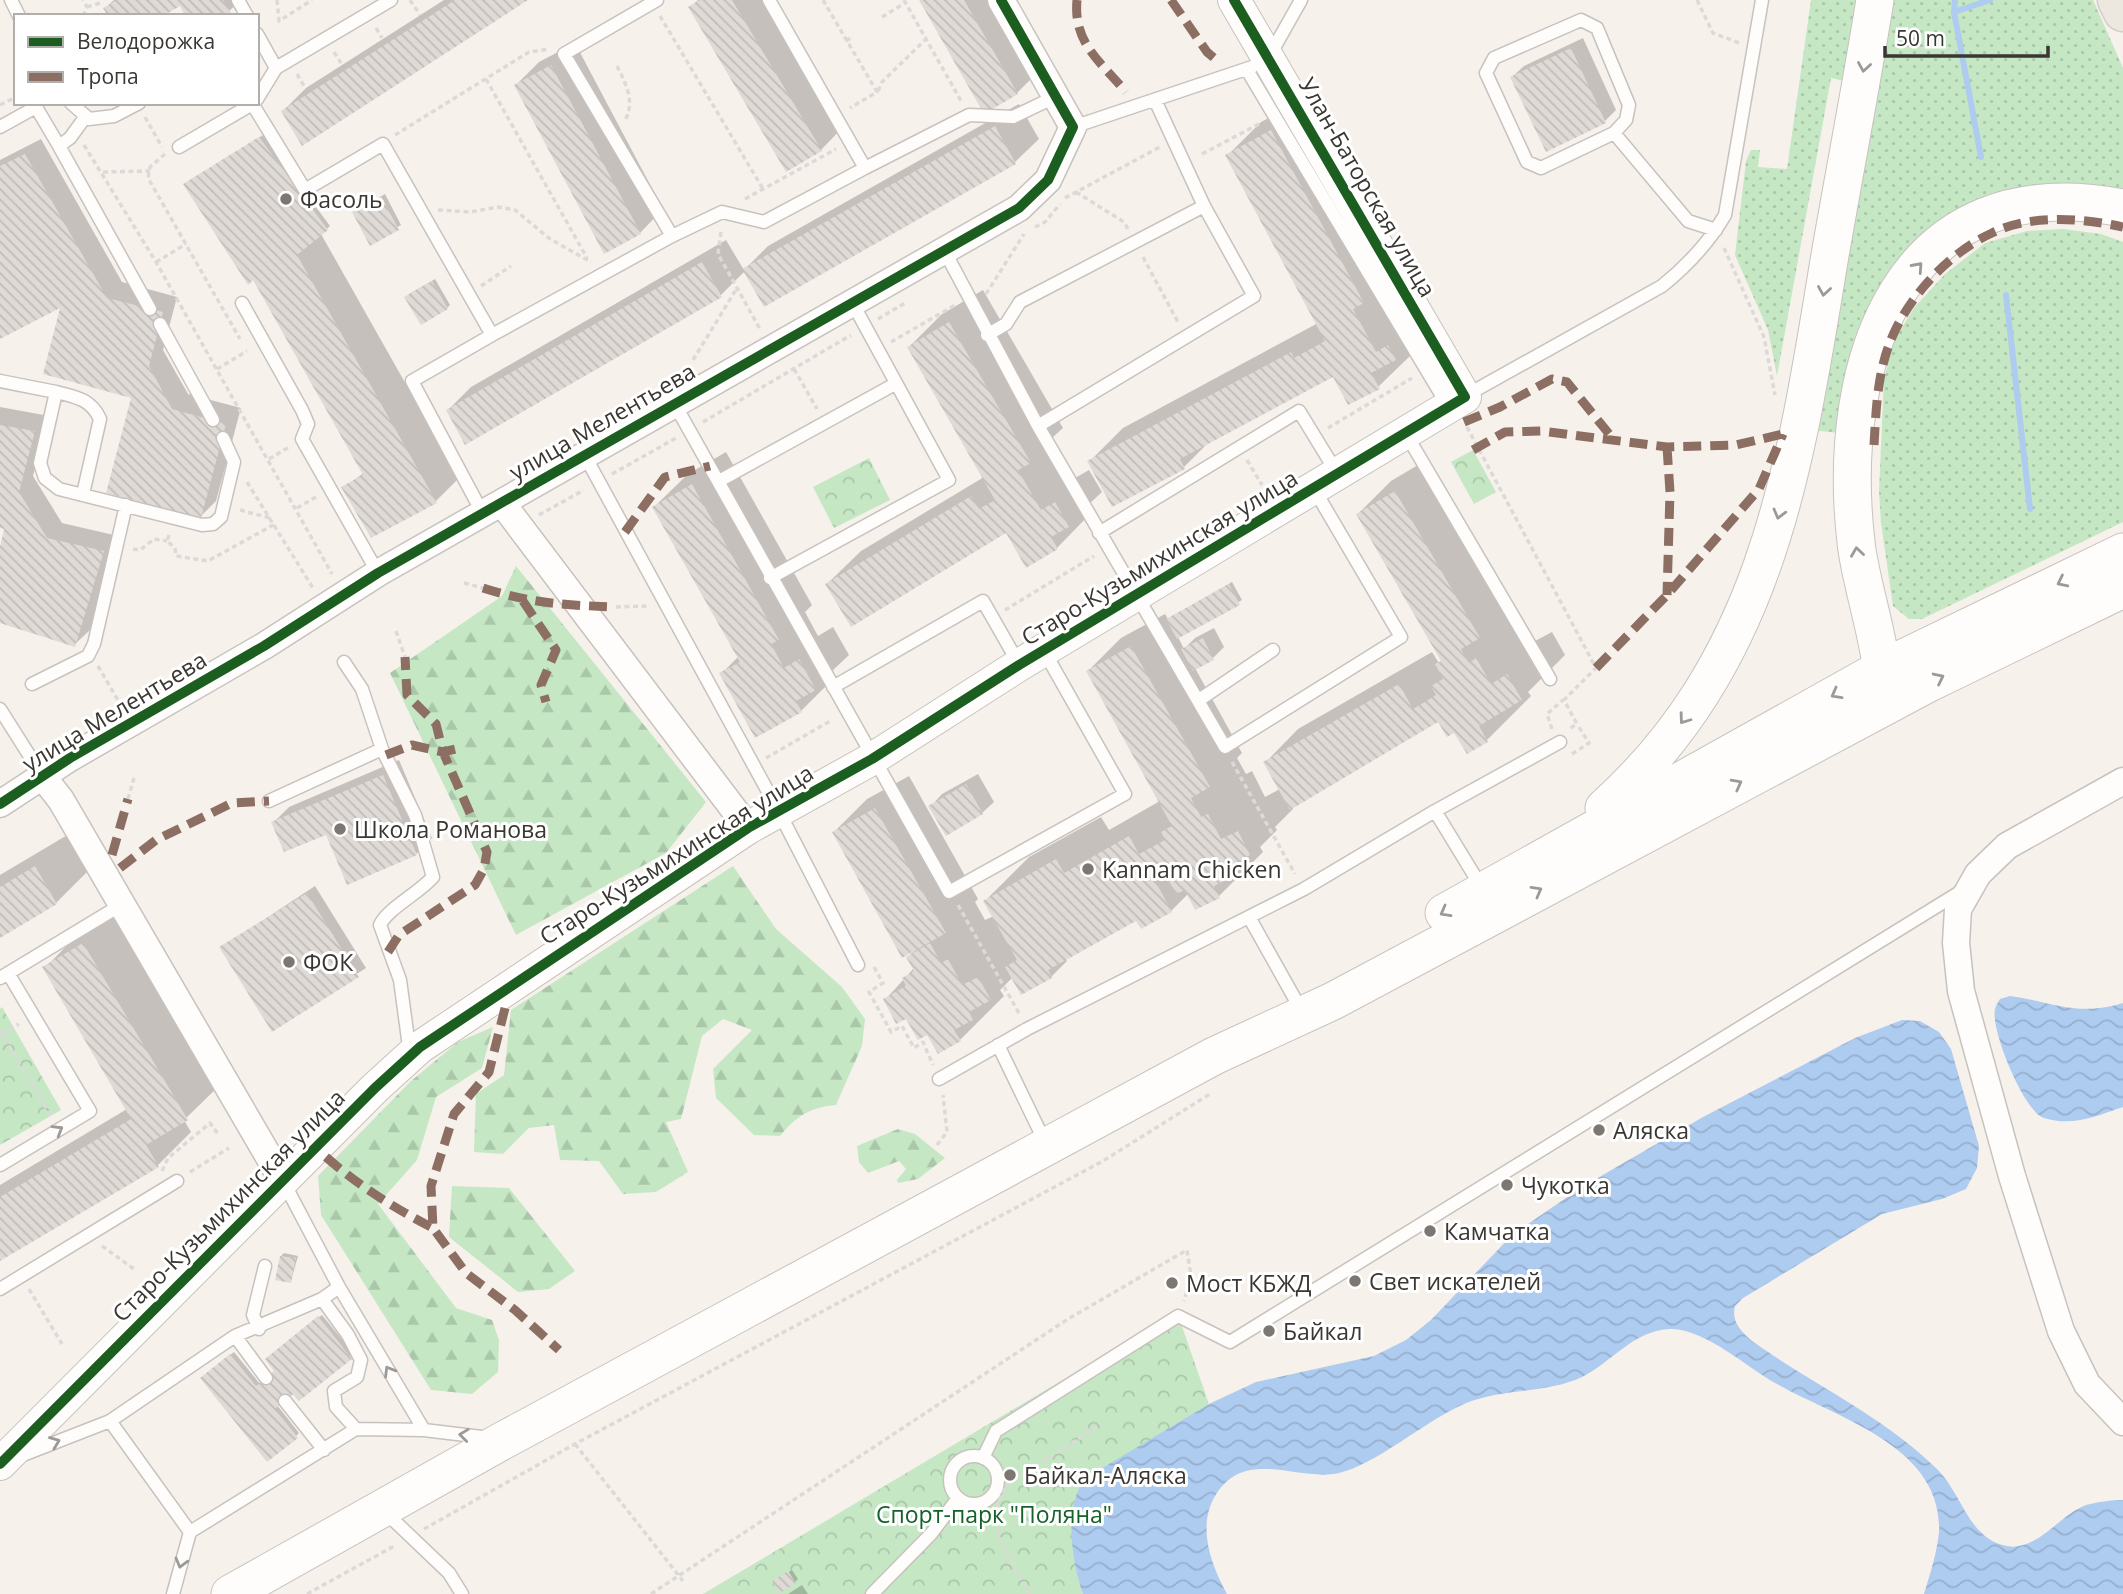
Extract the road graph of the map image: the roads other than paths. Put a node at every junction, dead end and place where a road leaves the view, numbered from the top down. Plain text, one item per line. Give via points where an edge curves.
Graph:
1 (391, 0) edge
2 (769, 0) edge
3 (1001, 0) edge
4 (1234, 0) edge
5 (1301, 0) edge
6 (1762, 0) edge
7 (1875, 0) edge
8 (2117, 0) edge
9 (654, 1) edge
10 (2123, 12) edge
11 (259, 38) edge
12 (1258, 64) junction
13 (276, 68) junction
14 (259, 96) edge
15 (1057, 96) junction
16 (1155, 100) junction
17 (73, 105) edge
18 (136, 105) edge
19 (250, 105) edge
20 (257, 105) edge
21 (86, 116) junction
22 (0, 127) edge
23 (1073, 127) junction
24 (1614, 133) junction
25 (59, 146) junction
26 (179, 147) road end
27 (865, 168) junction
28 (1204, 206) junction
29 (2123, 208) edge
30 (1716, 230) junction
31 (672, 236) junction
32 (945, 252) junction
33 (242, 303) dead end
34 (150, 309) dead end
35 (858, 316) junction
36 (160, 324) dead end
37 (492, 335) junction
38 (987, 335) junction
39 (0, 381) edge
40 (895, 384) junction
41 (57, 392) junction
42 (674, 403) junction
43 (1459, 408) junction
44 (213, 420) dead end
45 (1038, 426) junction
46 (1406, 433) junction
47 (223, 438) dead end
48 (585, 456) junction
49 (719, 481) junction
50 (1325, 481) junction
51 (83, 494) junction
52 (126, 505) junction
53 (492, 509) junction
54 (1099, 533) junction
55 (2123, 552) edge
56 (378, 573) junction
57 (770, 578) junction
58 (2123, 589) edge
59 (1863, 590) junction
60 (1135, 595) junction
61 (1273, 650) dead end
62 (1914, 653) junction
63 (1032, 658) junction
64 (344, 662) dead end
65 (1881, 669) junction
66 (1550, 680) dead end
67 (32, 684) dead end
68 (833, 687) junction
69 (1199, 700) junction
70 (0, 709) edge
71 (1871, 713) junction
72 (1560, 737) road end
73 (382, 749) junction
74 (872, 758) junction
75 (43, 778) junction
76 (2123, 780) edge
77 (269, 802) dead end
78 (0, 804) edge
79 (778, 810) junction
80 (1435, 811) junction
81 (748, 828) junction
82 (1555, 848) junction
83 (1972, 885) junction
84 (1484, 890) junction
85 (121, 905) junction
86 (1249, 916) junction
87 (858, 965) road end
88 (4, 975) edge
89 (1294, 999) junction
90 (998, 1045) junction
91 (410, 1056) junction
92 (1214, 1073) junction
93 (939, 1079) road end
94 (1048, 1147) junction
95 (0, 1166) edge
96 (177, 1181) dead end
97 (283, 1181) junction
98 (265, 1266) dead end
99 (339, 1287) junction
100 (0, 1289) edge
101 (322, 1299) junction
102 (259, 1329) junction
103 (235, 1336) junction
104 (266, 1378) dead end
105 (285, 1401) dead end
106 (110, 1421) junction
107 (2123, 1422) edge
108 (356, 1429) junction
109 (424, 1430) junction
110 (504, 1440) junction
111 (324, 1450) junction
112 (983, 1458) junction
113 (0, 1464) edge
114 (958, 1497) junction
115 (382, 1510) junction
116 (190, 1532) junction
117 (173, 1594) edge
118 (229, 1594) edge
119 (462, 1594) edge
120 (872, 1594) edge

1 - 13 lane
2 - 27 lane
3 - 15 street
4 - 12 street, Улан-Баторская улица
5 - 12 lane
6 - 30 lane via 1725,215
7 -> 82 main road via 1799,436 1754,595 1711,677 1653,760
8 - 10 main road
9 - 31 lane via 564,54
11 - 13 lane
12 - 16 lane
12 - 43 street, Улан-Баторская улица
13 - 14 lane
15 - 23 street
15 - 27 lane via 1013,117 969,115
16 - 23 lane
16 - 28 lane
17 - 21 lane
18 - 21 lane via 114,117
19 - 26 lane
20 - 37 lane via 305,190 383,144
21 - 25 lane
22 - 25 lane via 36,107
23 - 32 street, улица Мелентьева via 1048,180 1039,189 1019,208
24 - 24 lane via 1626,120 1629,105 1597,28 1581,20 1494,58 1486,73 1527,162 1541,168
24 - 30 lane via 1688,221
25 - 34 lane
27 - 31 lane via 764,222 722,212
28 - 38 lane via 1020,302 1003,326
28 - 45 lane via 1254,296
59 -> 29 main road via 1853,518 1854,424 1868,354 1903,285 1935,249 1992,215 2053,202
30 - 43 lane via 1688,265 1662,286
31 - 37 lane
32 - 35 street, улица Мелентьева
32 - 38 lane
33 - 56 lane via 302,410 308,424 302,439
35 - 40 lane
35 - 42 street, улица Мелентьева
36 - 44 lane
37 - 53 lane via 412,381
38 - 45 lane
39 - 41 lane
40 - 49 lane
40 - 57 lane via 949,480
41 - 51 lane via 84,400 95,407 100,419
41 - 51 lane via 40,463 45,478 59,489
42 - 48 street, улица Мелентьева
42 - 49 lane
43 - 46 street, Старо-Кузьмихинская улица
45 - 54 lane
46 - 50 street, Старо-Кузьмихинская улица
46 - 66 lane
47 - 52 lane via 234,463 225,506 213,524
48 - 53 street, улица Мелентьева
48 - 79 lane
49 - 57 lane
50 - 54 lane via 1314,436 1299,411
50 - 60 street, Старо-Кузьмихинская улица
50 - 69 lane via 1401,637 1225,747
51 - 52 lane
52 - 67 lane via 90,652
53 - 56 street, улица Мелентьева
53 - 81 street
54 - 60 lane
55 -> 62 main road
56 - 75 street, улица Мелентьева
57 - 68 lane
71 -> 58 main road
59 - 62 main road via 1885,642 1899,653
59 - 65 main road
60 - 63 street, Старо-Кузьмихинская улица
60 - 69 lane
61 - 69 lane
62 - 65 main road
63 - 68 lane via 992,618 983,601
63 - 74 street, Старо-Кузьмихинская улица
63 - 74 lane via 1125,794 949,891
64 - 73 lane via 362,689
65 - 71 main road via 1882,691
65 -> 82 main road
68 - 74 lane
70 - 75 lane
92 -> 71 main road via 1333,1001
72 - 80 lane
73 - 77 lane
73 - 91 lane via 415,815 433,877 419,893 384,916 380,925 400,980
74 - 79 street, Старо-Кузьмихинская улица
75 - 78 street, улица Мелентьева
75 - 85 street via 61,800
76 - 83 street via 2007,846
79 - 81 street, Старо-Кузьмихинская улица
79 - 87 lane
80 - 84 lane
80 - 86 lane via 1304,889
81 - 91 street, Старо-Кузьмихинская улица via 460,1018
82 - 84 main road
83 - 107 street via 1958,909 1961,991 2012,1176 2061,1331 2087,1384
83 - 112 lane via 1230,1342 1179,1317 996,1431
84 -> 89 main road
85 - 88 lane
85 - 97 street
86 - 89 lane
86 - 90 lane
95 -> 88 lane via 90,1111
89 - 92 main road
90 - 93 lane
90 - 94 lane
91 - 97 street, Старо-Кузьмихинская улица
92 - 94 main road
94 - 110 main road
96 - 100 lane
97 - 99 lane
97 - 113 street, Старо-Кузьмихинская улица
98 - 102 lane via 253,1315
99 - 101 lane
109 -> 99 lane
101 - 102 lane
101 - 108 lane via 361,1360 357,1377 334,1391 335,1407
102 - 103 lane
103 - 104 lane
103 - 106 lane
105 - 111 lane
113 -> 106 lane
106 - 116 lane
108 - 109 lane
108 - 111 lane
110 -> 109 lane
110 - 115 main road
111 - 116 lane
112 - 114 lane via 964,1458 953,1468 951,1484
112 - 114 lane via 997,1472 997,1488 980,1503
114 - 120 lane via 931,1534
115 - 118 main road
115 - 119 lane via 449,1573
116 -> 117 lane

